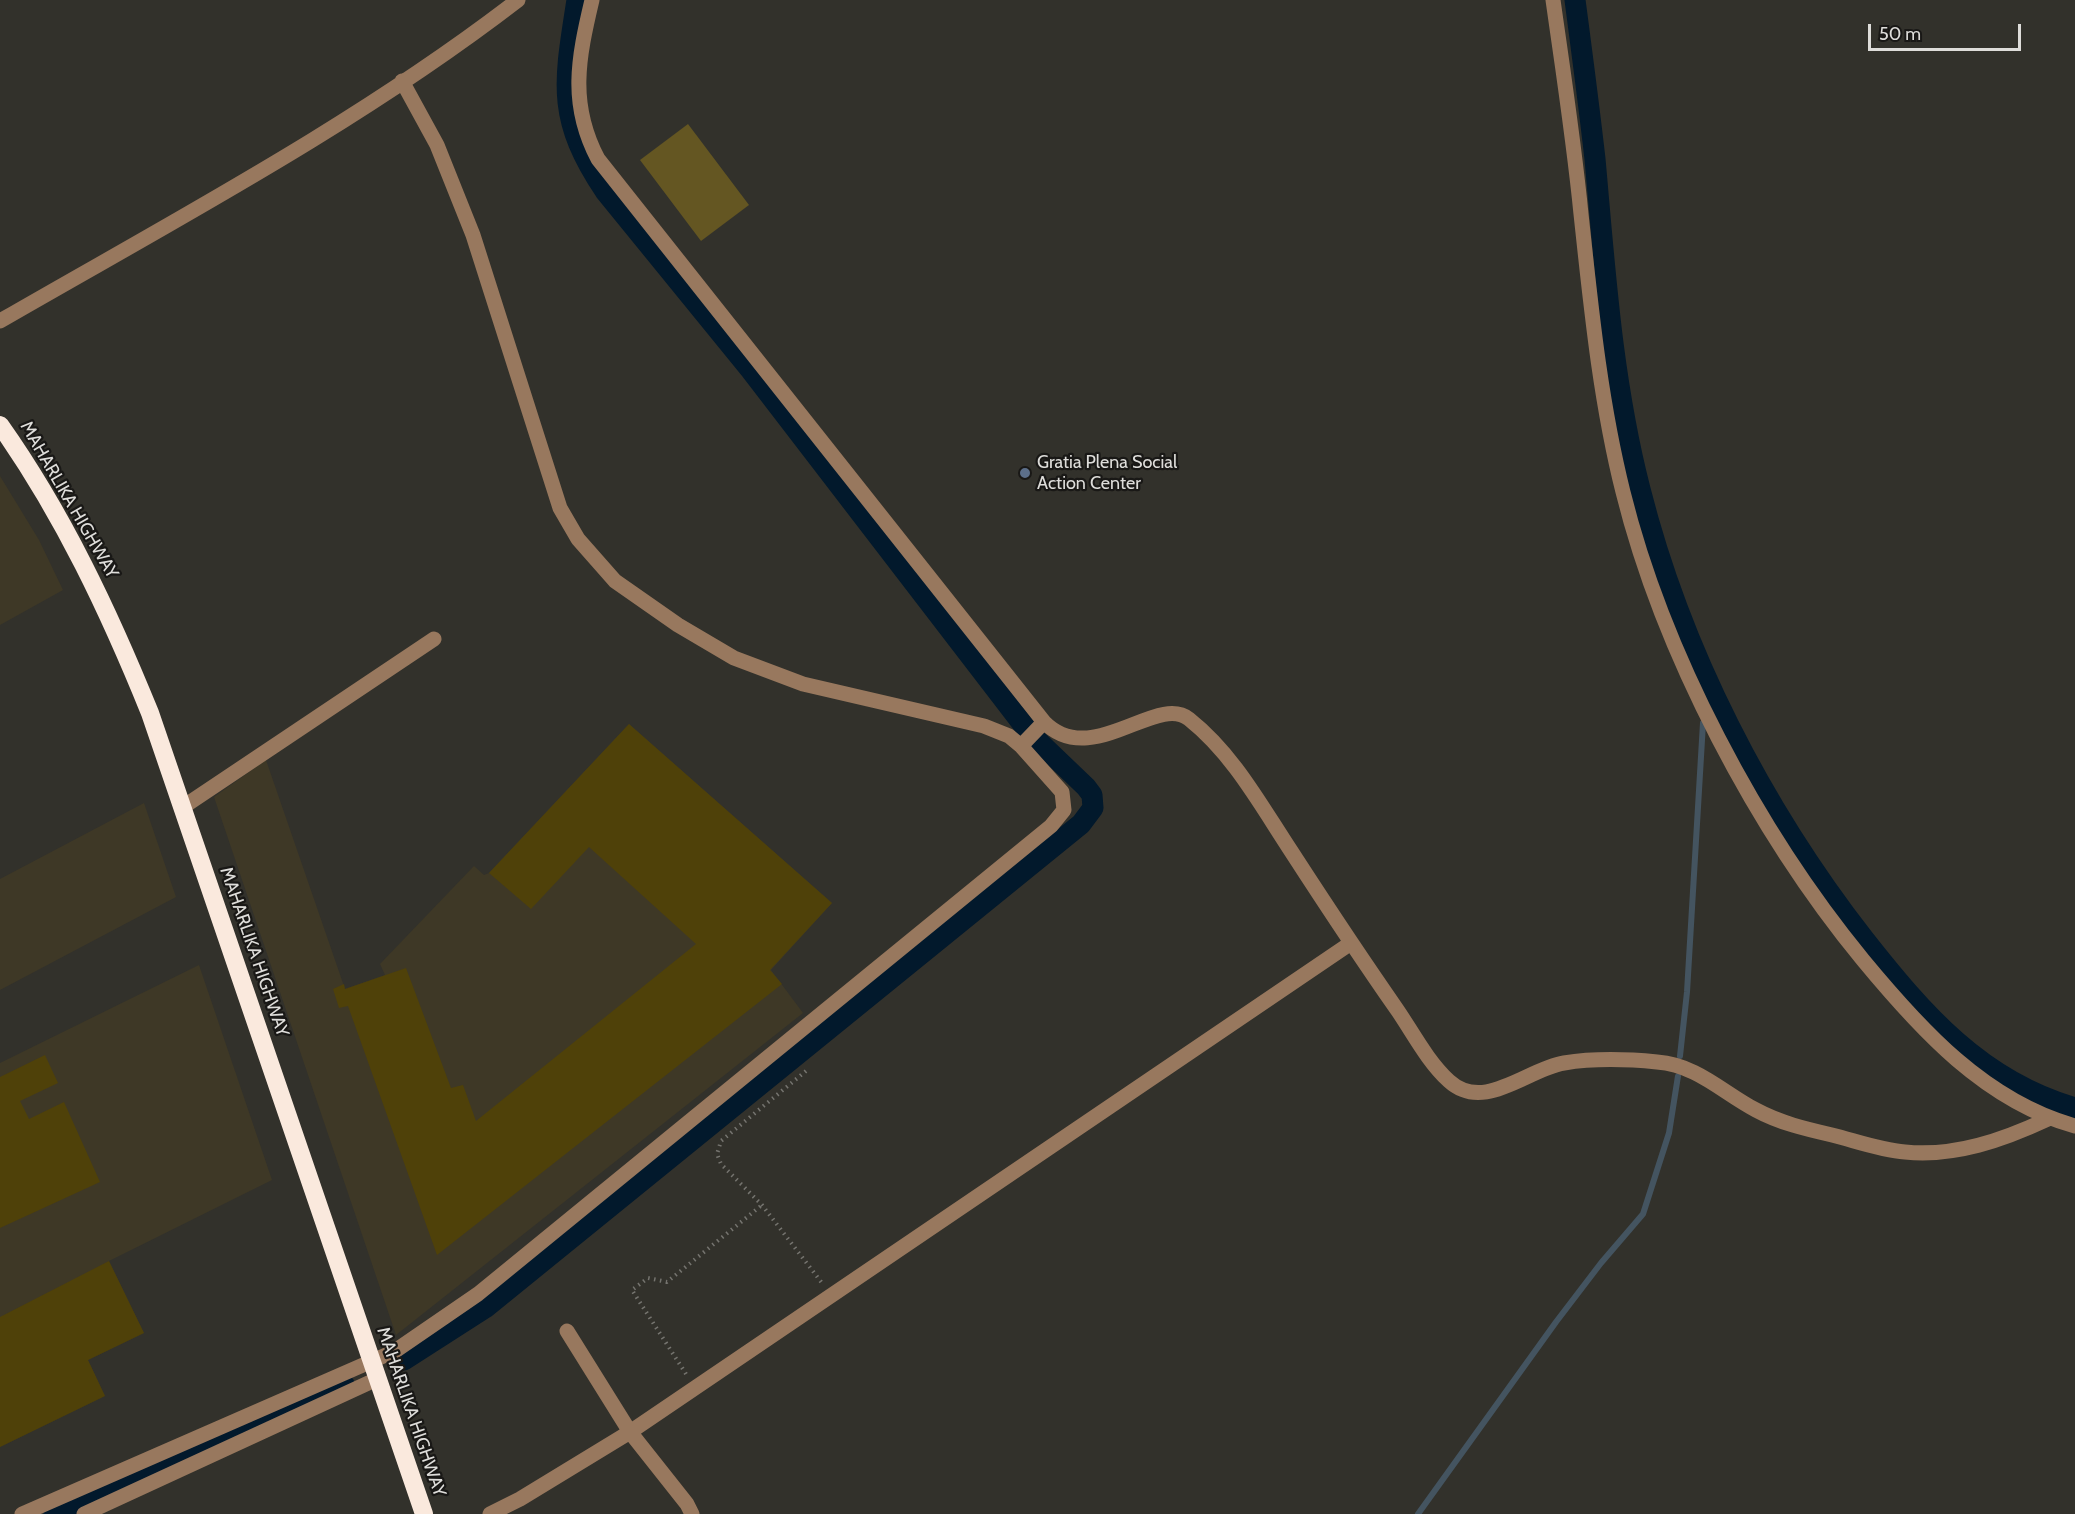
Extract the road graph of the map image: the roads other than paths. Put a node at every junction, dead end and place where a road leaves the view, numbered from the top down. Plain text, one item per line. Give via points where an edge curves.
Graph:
1 (518, 0) edge
2 (592, 0) edge
3 (1553, 0) edge
4 (402, 81) junction
5 (0, 321) edge
6 (0, 425) edge
7 (434, 639) dead end
8 (1044, 722) junction
9 (1021, 746) junction
10 (183, 807) junction
11 (1351, 944) junction
12 (2048, 1119) junction
13 (2075, 1126) edge
14 (567, 1331) dead end
15 (371, 1361) junction
16 (378, 1379) junction
17 (630, 1432) junction
18 (22, 1514) edge
19 (84, 1514) edge
20 (424, 1514) edge
21 (490, 1514) edge
22 (692, 1514) edge

1 - 4 street
2 - 8 street via 578,87 582,121 598,159
3 - 12 street via 1594,338 1612,440 1638,544 1693,687 1776,838 1857,952 1913,1018 1956,1059 2001,1093
4 - 5 street via 274,162
4 - 9 street via 437,145 473,235 560,508 606,574 678,625 751,666 803,684 984,726 1009,736
6 - 10 highway, MAHARLIKA HIGHWAY via 47,498 110,615
7 - 10 street
8 - 9 street
8 - 11 street via 1056,732 1082,738 1119,732 1169,713 1187,717 1239,771
9 - 15 street via 1062,792 1064,810 1051,826 478,1294 403,1346
10 - 15 highway, MAHARLIKA HIGHWAY
11 - 12 street via 1442,1074 1467,1092 1497,1089 1562,1063 1616,1059 1662,1062 1696,1071 1742,1103 1783,1122 1908,1152 1982,1145
11 - 17 street
12 - 13 street
14 - 17 street
15 - 16 highway, MAHARLIKA HIGHWAY
15 - 18 street
16 - 19 street
16 - 20 highway, MAHARLIKA HIGHWAY
17 - 21 street
17 - 22 street

